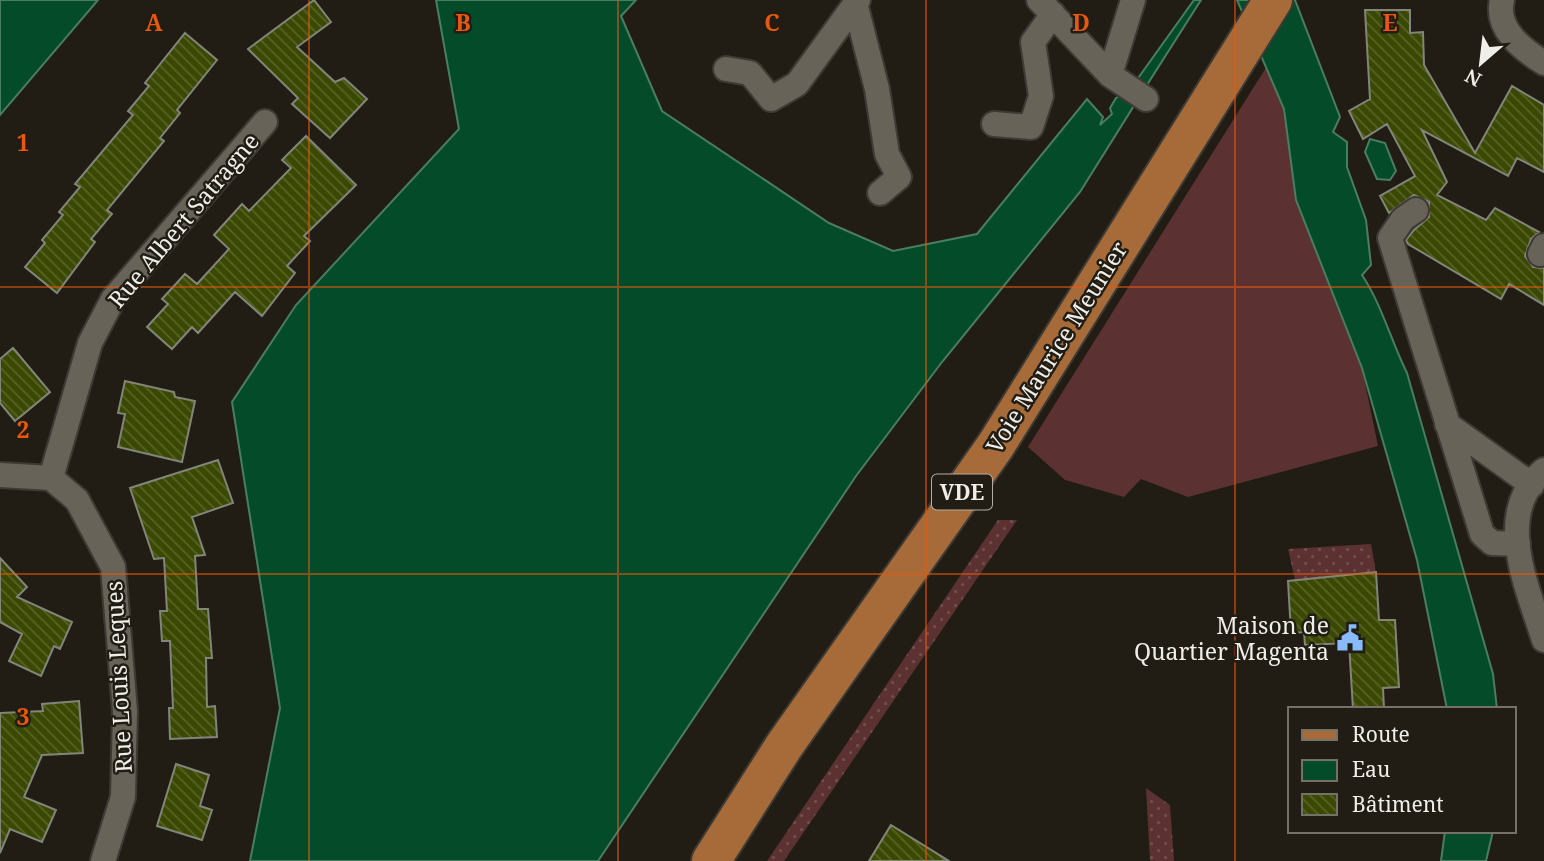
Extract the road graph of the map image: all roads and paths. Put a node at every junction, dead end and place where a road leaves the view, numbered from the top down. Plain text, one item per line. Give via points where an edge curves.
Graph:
1 (1133, 0) edge
2 (1273, 0) edge
3 (1502, 0) edge
4 (856, 2) edge
5 (1046, 7) edge
6 (1544, 63) edge
7 (726, 69) dead end
8 (1110, 75) junction
9 (1146, 99) dead end
10 (265, 122) dead end
11 (994, 124) dead end
12 (880, 193) dead end
13 (1416, 210) dead end
14 (1447, 424) junction
15 (0, 475) edge
16 (1538, 477) edge
17 (51, 478) junction
18 (1518, 544) junction
19 (1544, 640) edge
20 (103, 861) edge
21 (711, 861) edge

1 - 8 street
2 - 21 main road, Voie Maurice Meunier / VDE via 996,445 784,746
3 - 6 street via 1503,25
4 - 7 street via 797,84 771,99 750,73
4 - 12 street via 887,154 899,177
5 - 8 street
5 - 11 street via 1033,42 1041,96 1031,127
8 - 9 street
10 - 17 street, Rue Albert Satragne via 113,299 90,343
13 - 14 street via 1390,238
14 - 16 street
14 - 18 street via 1482,534 1492,543
15 - 17 street
16 - 18 street via 1521,500 1515,527
17 - 20 street, Rue Louis Leques via 77,500 113,567 125,711 123,797
18 - 19 street

